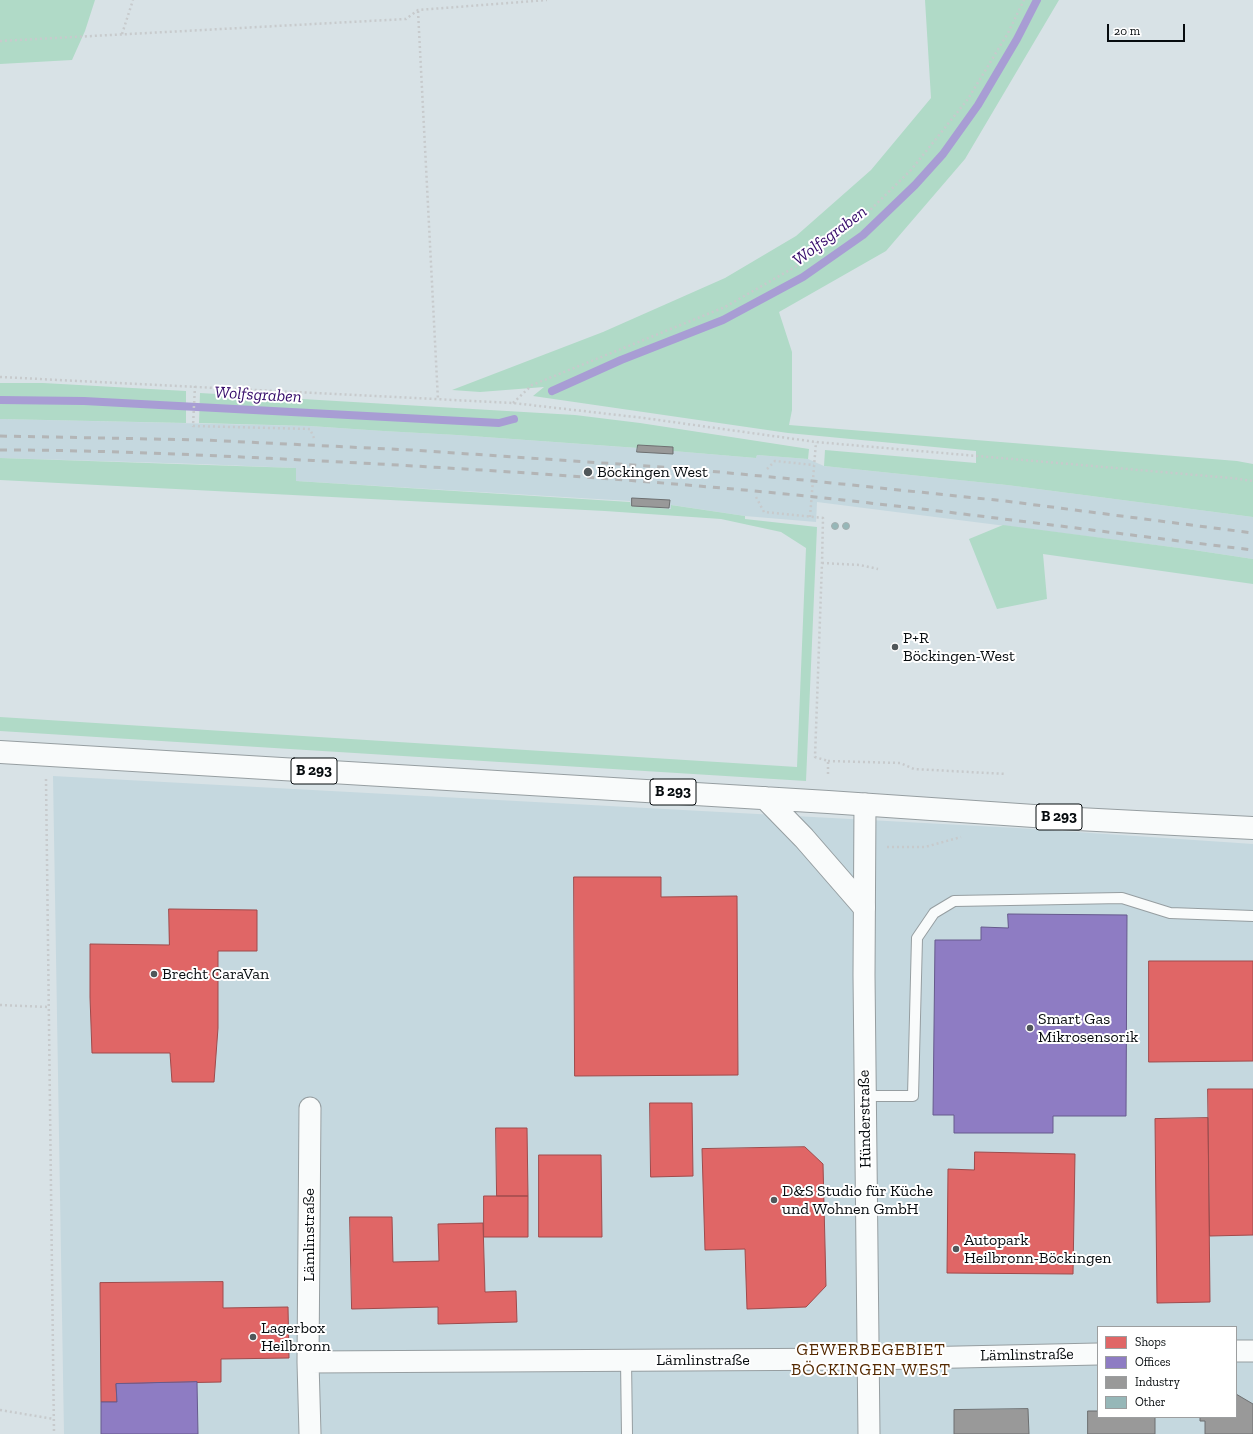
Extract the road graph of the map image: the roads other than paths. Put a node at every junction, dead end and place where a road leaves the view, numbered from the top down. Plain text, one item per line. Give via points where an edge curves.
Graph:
1 (0, 752) edge
2 (765, 798) junction
3 (865, 804) junction
4 (1253, 828) edge
5 (864, 907) junction
6 (1253, 916) edge
7 (865, 1096) junction
8 (310, 1108) dead end
9 (1237, 1351) edge
10 (1253, 1351) edge
11 (1097, 1354) edge
12 (868, 1359) junction
13 (626, 1360) junction
14 (308, 1362) junction
15 (310, 1434) edge
16 (627, 1434) edge
17 (869, 1434) edge

1 - 2 main road, B 293
2 - 3 main road, B 293
2 - 5 main road
3 - 4 main road, B 293
3 - 5 street, Hünderstraße
5 - 7 street, Hünderstraße
6 - 7 lane via 1170,913 1122,898 954,901 934,913 917,938 914,1096
7 - 12 street, Hünderstraße
8 - 14 street, Lämlinstraße
9 - 10 street
11 - 12 street, Lämlinstraße
12 - 13 street, Lämlinstraße
12 - 17 street, Hünderstraße
13 - 14 street, Lämlinstraße
13 - 16 lane
14 - 15 street, Lämlinstraße

